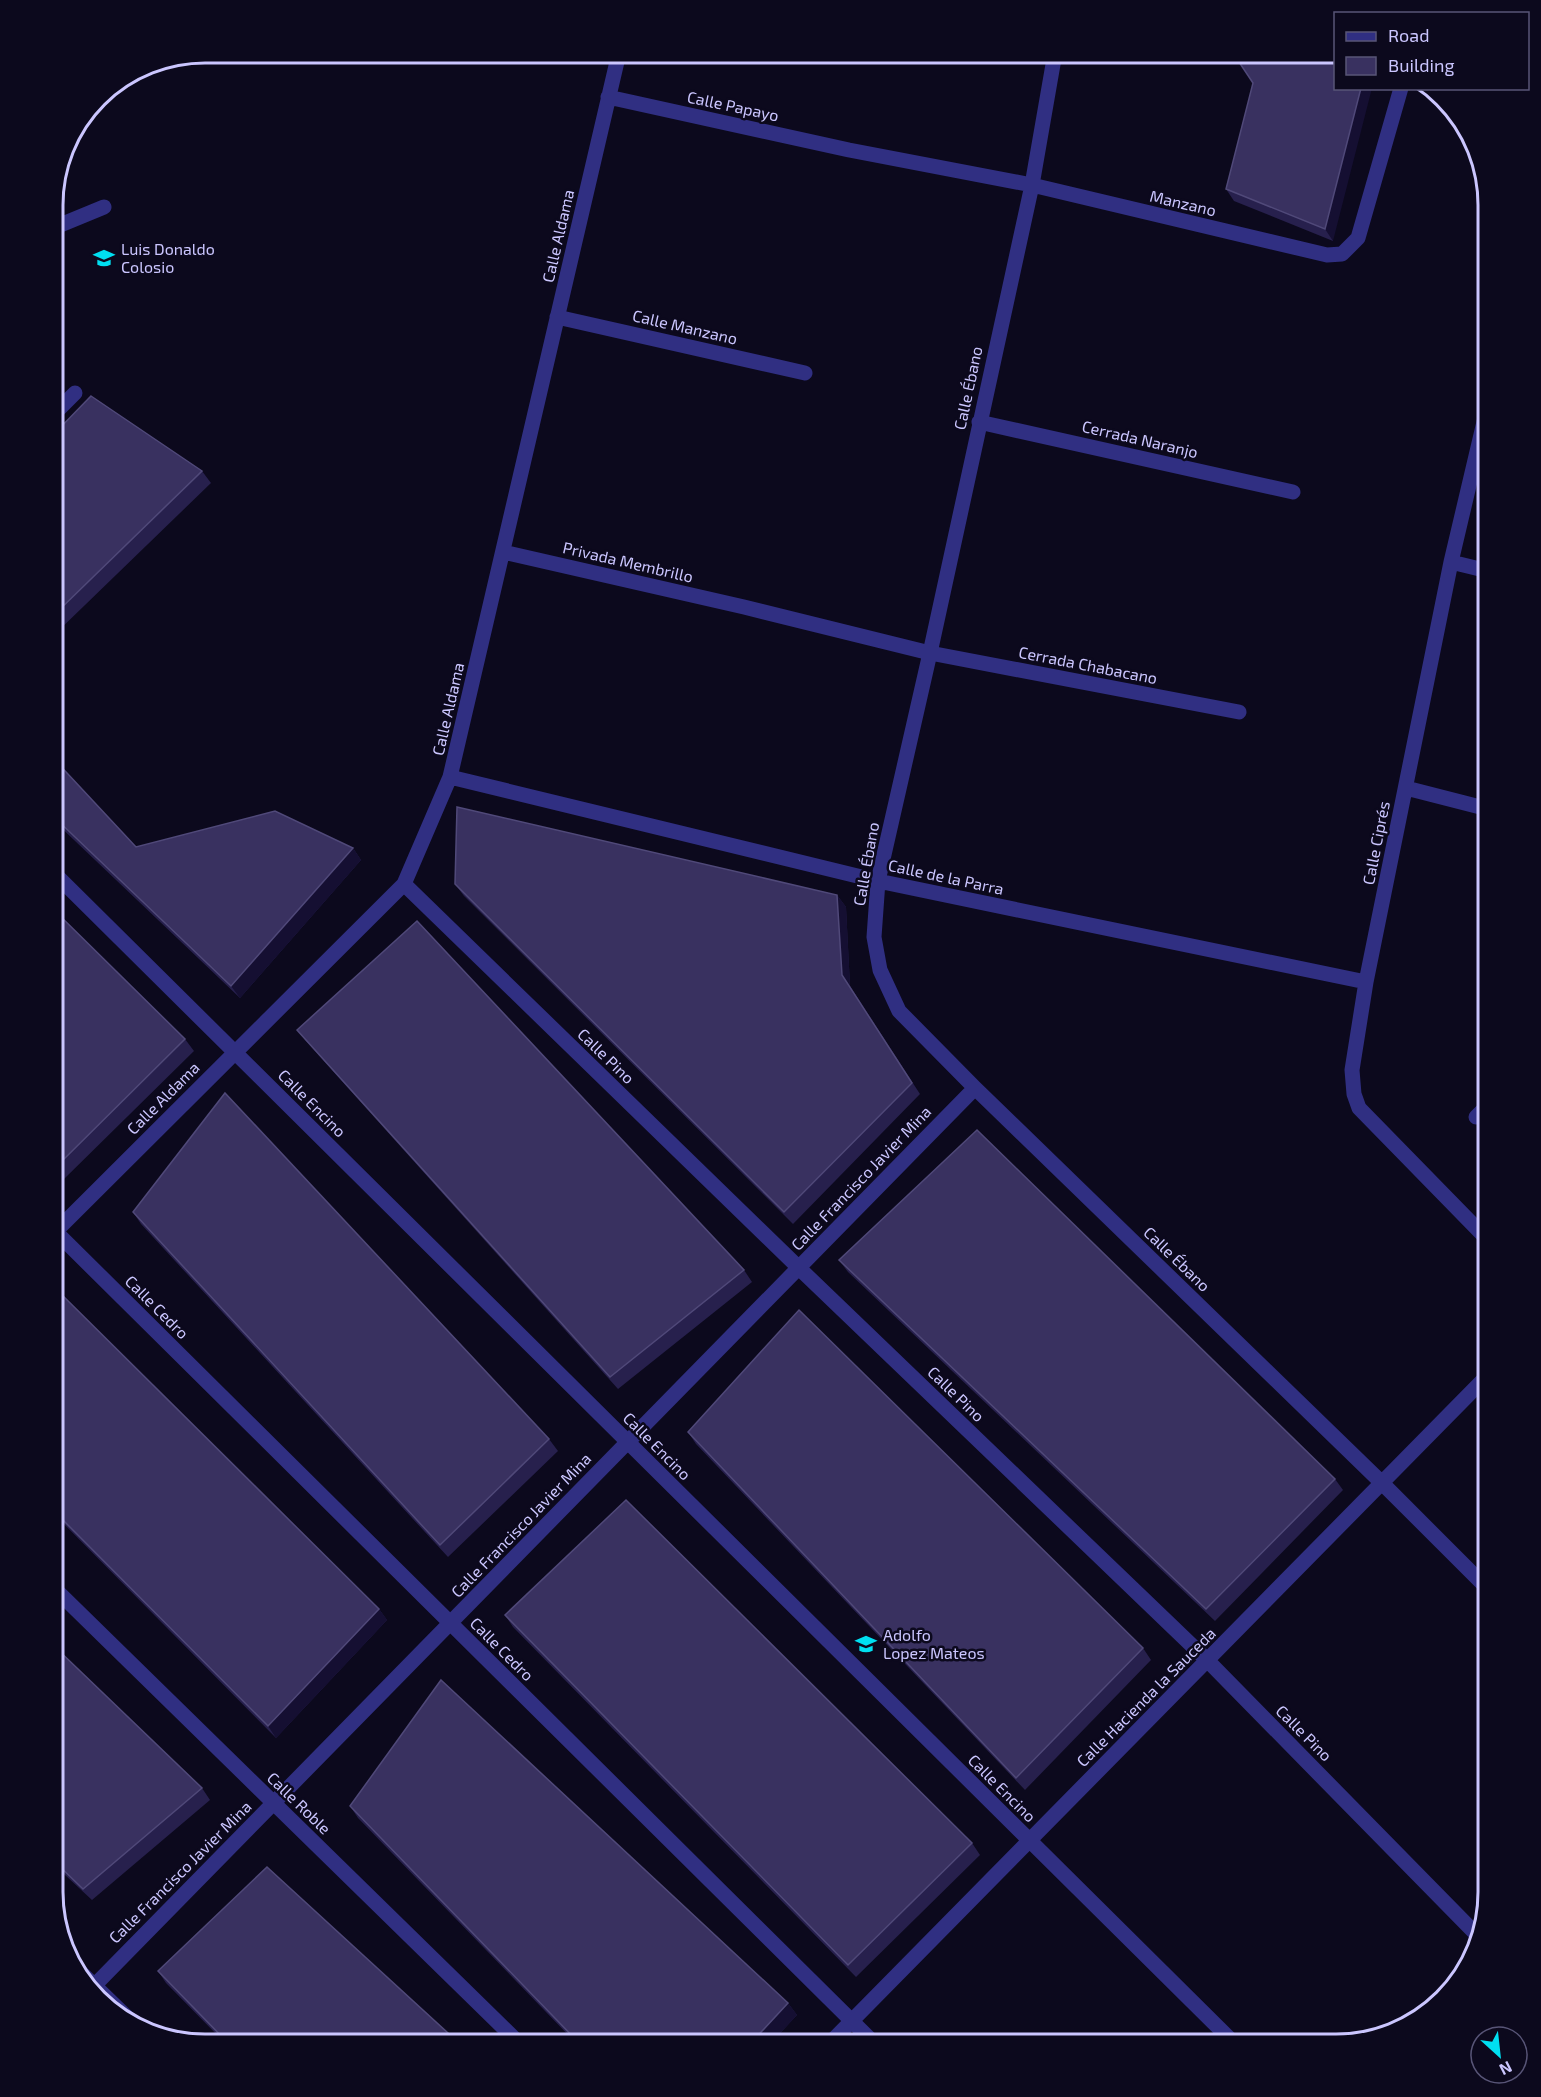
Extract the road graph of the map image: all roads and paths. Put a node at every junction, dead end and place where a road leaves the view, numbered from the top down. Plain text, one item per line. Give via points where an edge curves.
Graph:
1 (616, 63) edge
2 (1053, 63) edge
3 (1400, 90) edge
4 (608, 97) junction
5 (1032, 185) junction
6 (104, 207) dead end
7 (63, 224) edge
8 (557, 317) junction
9 (805, 373) dead end
10 (75, 393) dead end
11 (63, 405) edge
12 (979, 422) junction
13 (1478, 447) edge
14 (1293, 492) dead end
15 (504, 552) junction
16 (1451, 562) junction
17 (1478, 569) edge
18 (930, 653) junction
19 (1239, 712) dead end
20 (450, 777) junction
21 (1406, 788) junction
22 (1478, 806) edge
23 (878, 881) junction
24 (63, 882) edge
25 (404, 884) junction
26 (1366, 982) junction
27 (234, 1052) junction
28 (975, 1088) junction
29 (63, 1221) edge
30 (1478, 1230) edge
31 (63, 1241) edge
32 (799, 1268) junction
33 (1478, 1386) edge
34 (627, 1442) junction
35 (1382, 1483) junction
36 (1478, 1579) edge
37 (63, 1598) edge
38 (450, 1623) junction
39 (1207, 1660) junction
40 (274, 1803) junction
41 (1030, 1840) junction
42 (1473, 1930) edge
43 (96, 1984) edge
44 (852, 2021) junction
45 (510, 2034) edge
46 (839, 2034) edge
47 (865, 2034) edge
48 (1225, 2034) edge

1 - 4 street, Calle Aldama
2 - 5 street, Calle Ébano
3 - 5 street, Manzano via 1358,238 1342,254 1327,255
4 - 5 street, Calle Papayo
4 - 8 street, Calle Aldama
5 - 12 street, Calle Ébano
6 - 7 street
8 - 9 street, Calle Manzano
8 - 15 street, Calle Aldama
10 - 11 street
12 - 14 street, Cerrada Naranjo
12 - 18 street, Calle Ébano
13 - 16 street, Calle Ciprés
15 - 18 street, Privada Membrillo
15 - 20 street, Calle Aldama
16 - 17 street
16 - 21 street, Calle Ciprés
18 - 19 street, Cerrada Chabacano
18 - 23 street, Calle Ébano
20 - 23 street, Calle de la Parra
20 - 25 street, Calle Aldama
21 - 22 street
21 - 26 street, Calle Ciprés
23 - 26 street, Calle de la Parra
23 - 28 street, Calle Ébano via 874,937 880,970 899,1011
24 - 27 street, Calle Encino
25 - 27 street, Calle Aldama
25 - 32 street, Calle Pino
26 - 30 street, Calle Ciprés via 1352,1070 1359,1108
27 - 29 street, Calle Aldama
27 - 34 street, Calle Encino
28 - 32 street, Calle Francisco Javier Mina
28 - 35 street, Calle Ébano
31 - 38 street, Calle Cedro
32 - 34 street, Calle Francisco Javier Mina
32 - 39 street, Calle Pino
33 - 35 street, Calle Hacienda la Sauceda
34 - 38 street, Calle Francisco Javier Mina
34 - 41 street, Calle Encino
35 - 36 street, Calle Ébano
35 - 39 street, Calle Hacienda la Sauceda
37 - 40 street, Calle Roble
38 - 40 street, Calle Francisco Javier Mina
38 - 44 street, Calle Cedro
39 - 41 street, Calle Hacienda la Sauceda
39 - 42 street, Calle Pino
40 - 43 street, Calle Francisco Javier Mina
40 - 45 street, Calle Roble
41 - 44 street, Calle Hacienda la Sauceda
41 - 48 street, Calle Encino
44 - 46 street, Calle Hacienda la Sauceda
44 - 47 street, Calle Cedro

